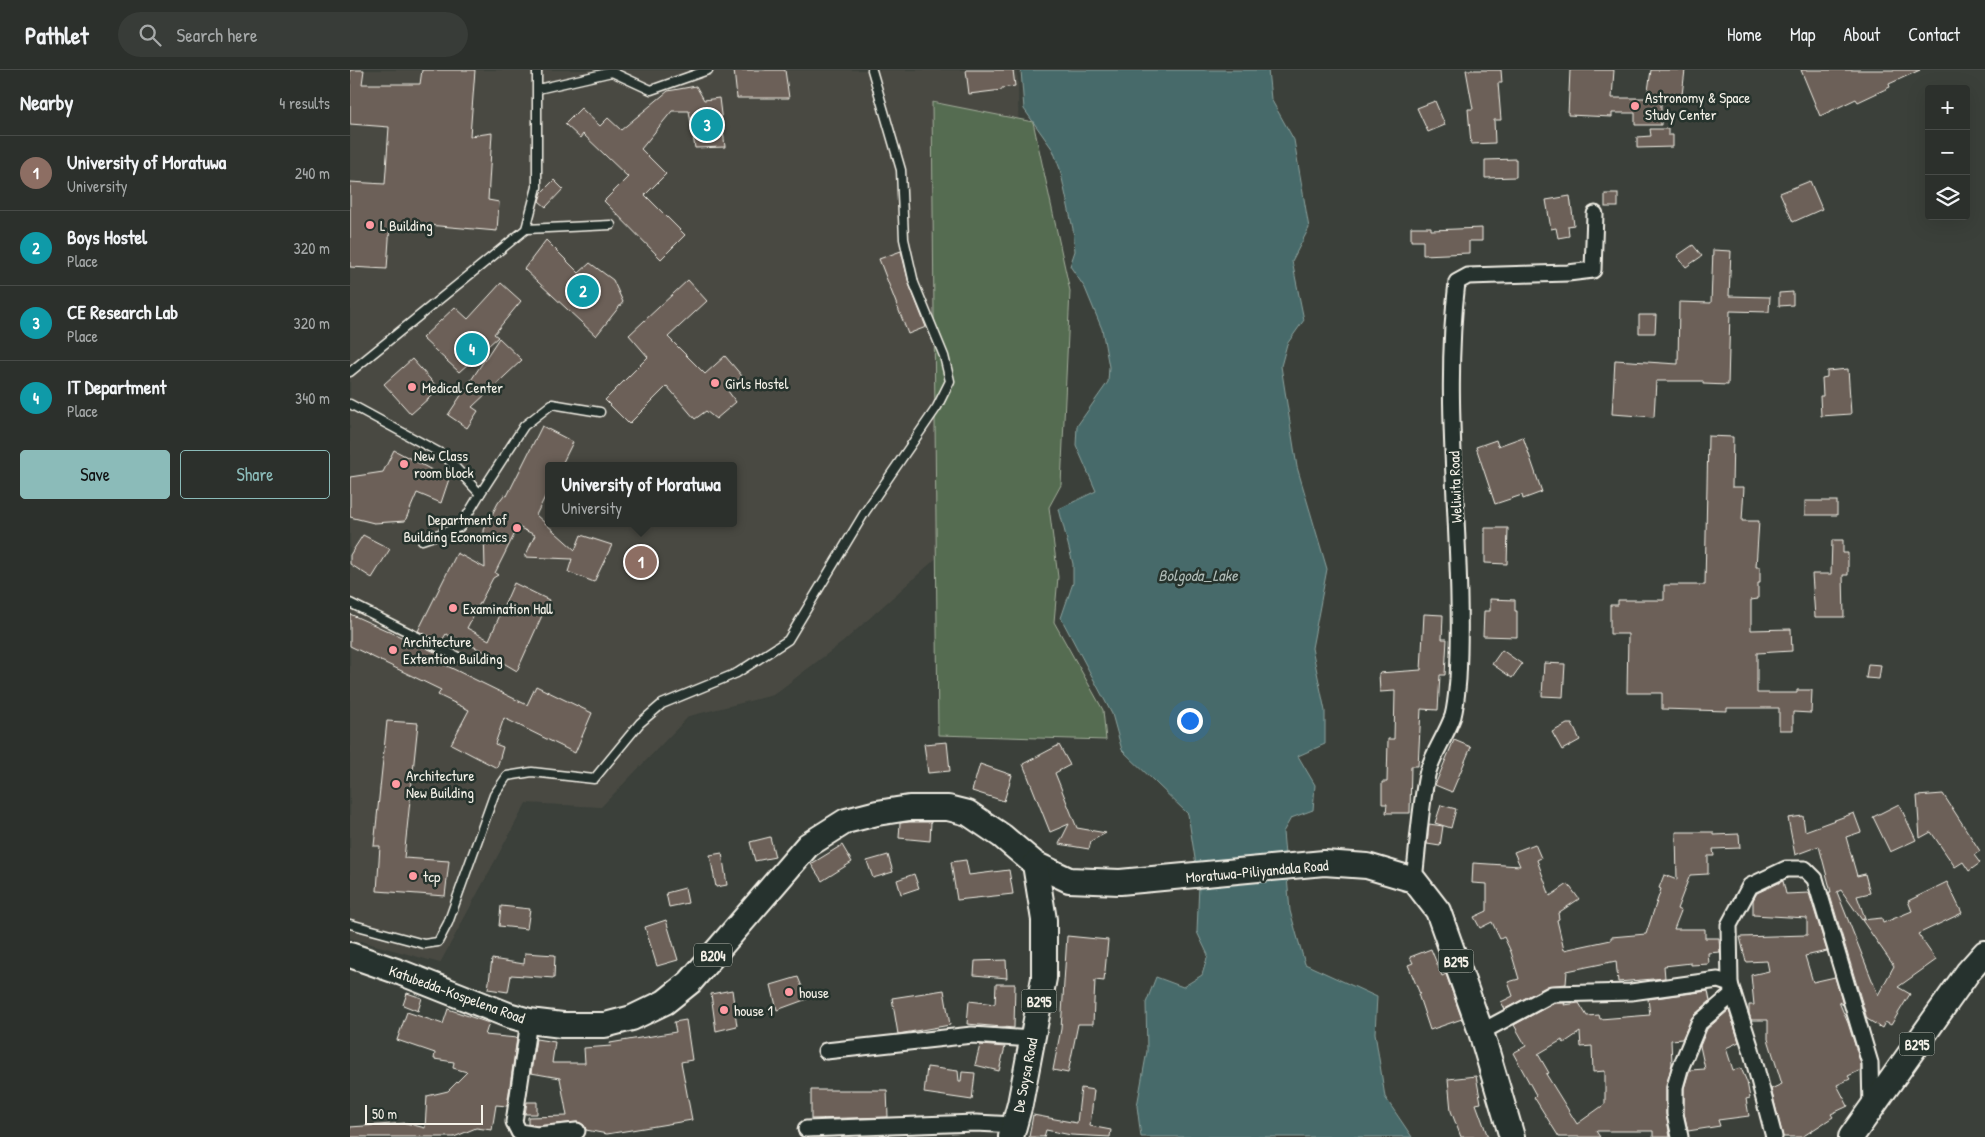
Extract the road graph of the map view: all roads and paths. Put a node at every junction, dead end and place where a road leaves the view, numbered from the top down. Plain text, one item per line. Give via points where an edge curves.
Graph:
1 (537, 70) edge
2 (708, 70) edge
3 (872, 70) edge
4 (538, 89) junction
5 (1595, 214) dead end
6 (610, 225) dead end
7 (526, 229) junction
8 (350, 363) edge
9 (360, 364) junction
10 (350, 372) edge
11 (350, 404) edge
12 (600, 412) dead end
13 (480, 494) junction
14 (422, 540) dead end
15 (350, 603) edge
16 (460, 658) dead end
17 (1035, 864) junction
18 (1414, 880) junction
19 (350, 924) edge
20 (1985, 953) edge
21 (350, 955) edge
22 (1732, 989) junction
23 (529, 1021) junction
24 (1481, 1032) junction
25 (1032, 1039) junction
26 (826, 1051) dead end
27 (1871, 1109) junction
28 (806, 1129) dead end
29 (577, 1131) dead end
30 (1013, 1131) edge
31 (1512, 1137) edge
32 (1680, 1137) edge
33 (1774, 1137) edge
34 (1852, 1137) edge

1 - 4 lane
2 - 4 lane via 651,90 612,72
3 - 19 lane via 902,170 904,239 914,283 944,356 950,381 937,407 865,512 788,640 737,673 662,704 640,723 594,779 532,772 507,776 494,795 438,942 424,944
4 - 7 lane via 537,187
5 - 18 street, Weliwita Road via 1593,270 1468,276 1457,282 1452,324 1452,375 1458,680 1453,716 1439,742 1428,775
6 - 7 lane
7 - 9 lane
8 - 9 lane
9 - 10 lane
11 - 13 lane via 444,455
12 - 13 lane via 552,404 524,426
13 - 14 lane via 460,527
15 - 16 lane
17 - 18 main road, Moratuwa-Piliyandala Road via 1069,880 1095,883 1324,863 1367,866
17 - 23 main road, Katubedda-Kospelena Road / B204 via 968,813 948,808 909,808 846,821 808,845 690,982 666,1002 632,1018 605,1025
17 - 25 main road, De Soysa Road / B295 via 1044,920 1044,978
18 - 24 main road, B295 via 1438,910
20 - 27 main road, B295 via 1968,972
21 - 23 main road, Katubedda-Kospelena Road / B204
22 - 24 street via 1718,980 1632,992 1552,994
22 - 27 street via 1729,925 1750,886 1786,869 1805,869 1815,879 1870,1064
22 - 32 street via 1699,1023 1680,1069 1675,1087 1675,1114
22 - 33 street
23 - 29 street via 514,1122 519,1132 537,1135
24 - 31 main road, B295
25 - 26 street via 963,1035
25 - 30 main road, De Soysa Road / B295
27 - 34 main road, B295
28 - 30 street via 976,1123

